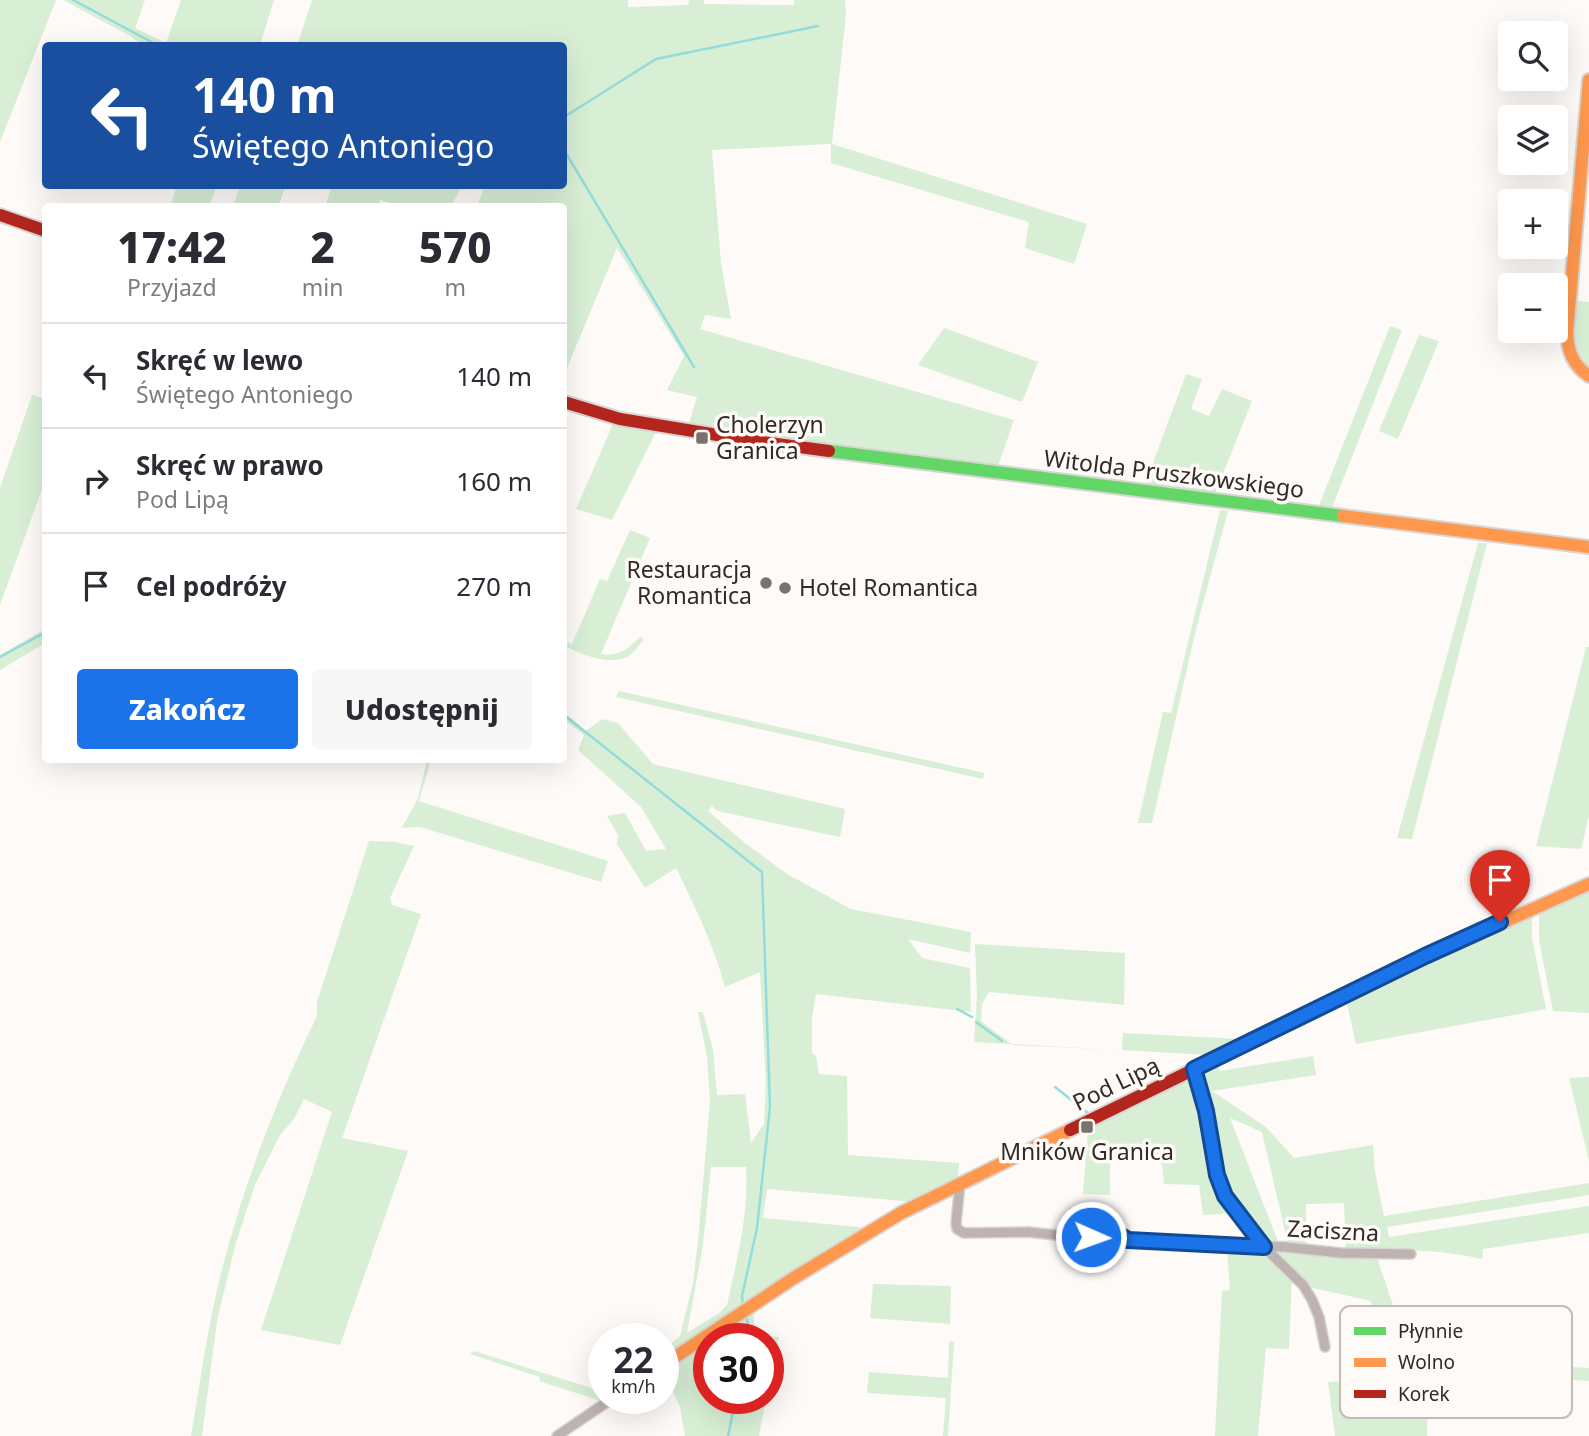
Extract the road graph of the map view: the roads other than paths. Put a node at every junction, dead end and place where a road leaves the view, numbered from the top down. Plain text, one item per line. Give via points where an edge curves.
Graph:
1 (1589, 80) edge
2 (0, 215) edge
3 (42, 229) edge
4 (1589, 376) edge
5 (567, 403) edge
6 (1589, 547) edge
7 (1589, 884) edge
8 (1194, 1069) junction
9 (960, 1184) junction
10 (1264, 1247) junction
11 (1411, 1254) dead end
12 (1325, 1347) dead end
13 (679, 1354) edge
14 (589, 1414) edge
15 (557, 1436) edge

1 - 4 street via 1566,344 1579,371
2 - 3 street
5 - 6 street, Witolda Pruszkowskiego via 611,417 754,441
7 - 8 street, Pod Lipą via 1425,956
8 - 9 street, Pod Lipą
8 - 10 street via 1225,1196
9 - 10 street, Zaciszna via 956,1215 960,1232
9 - 13 street, Pod Lipą via 901,1213
10 - 11 street, Zaciszna
10 - 12 street via 1303,1285 1319,1317
14 - 15 street

